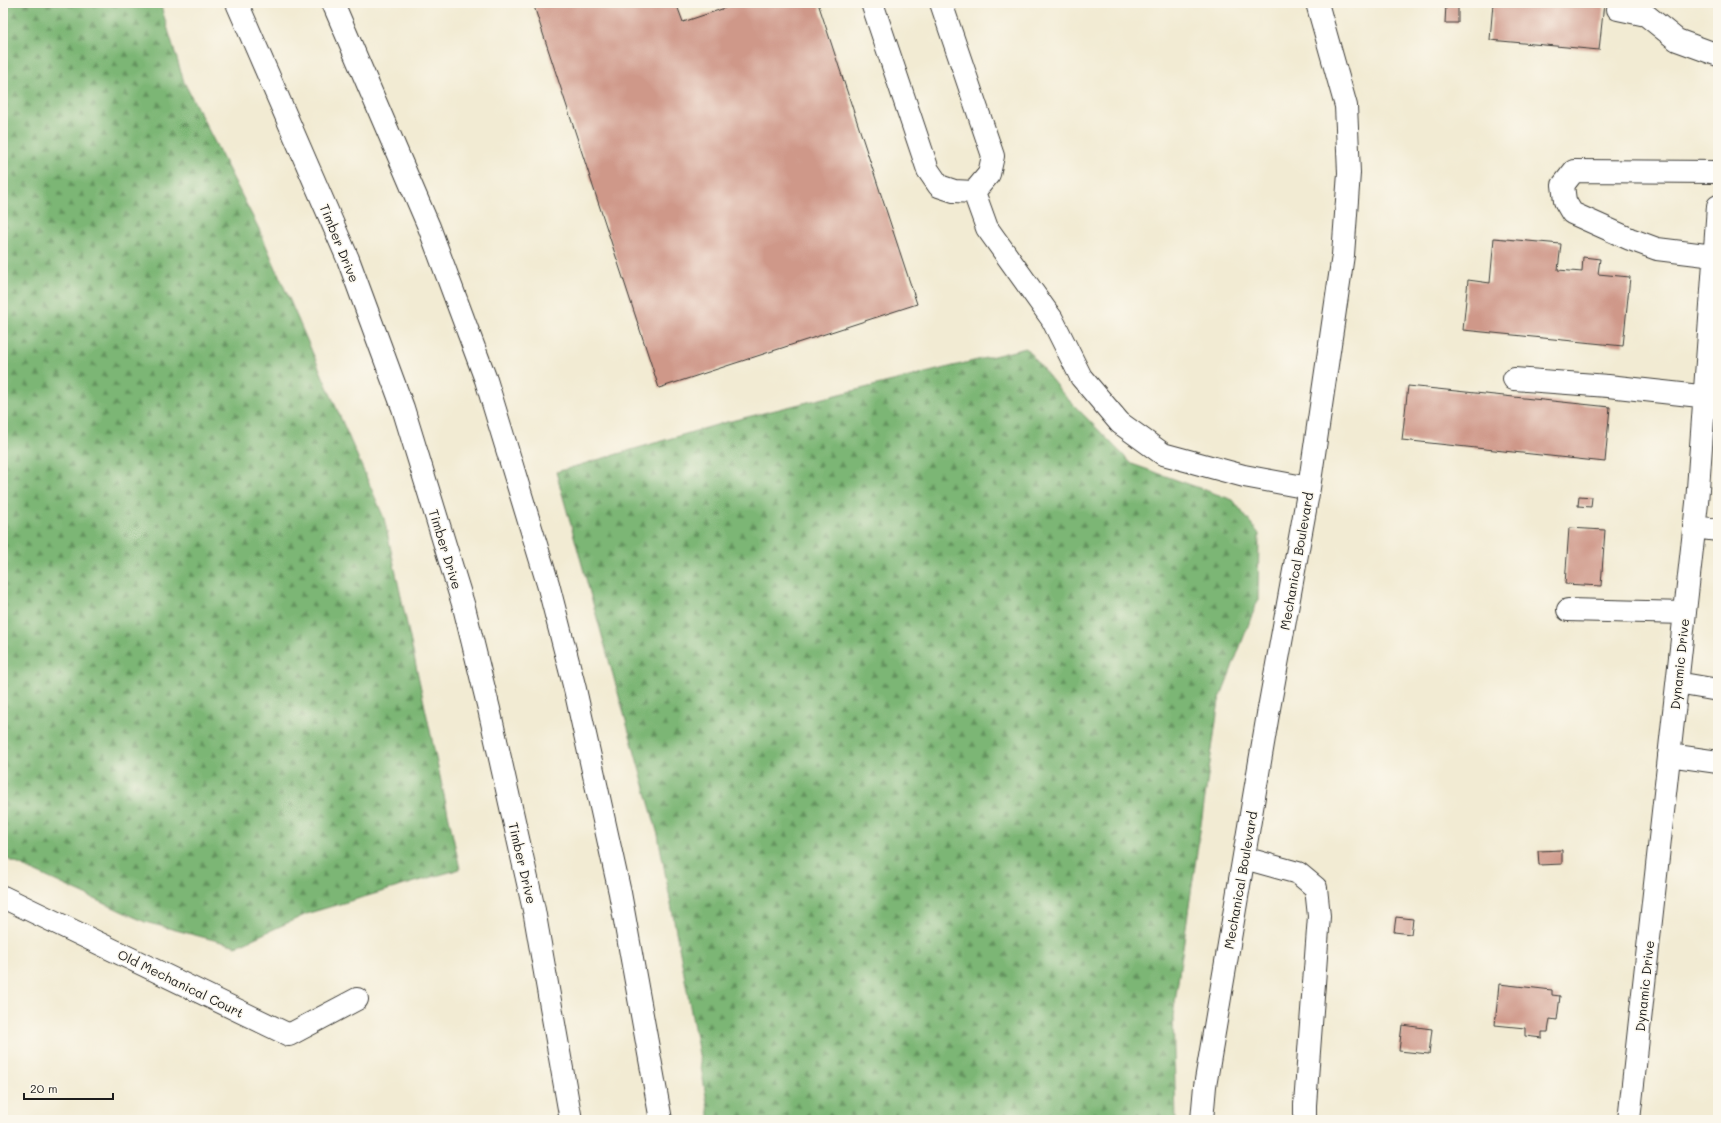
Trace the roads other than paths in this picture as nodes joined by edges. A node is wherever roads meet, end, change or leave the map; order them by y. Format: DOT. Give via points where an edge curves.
graph roads {
  1 [pos="237,3"];
  2 [pos="333,3"];
  3 [pos="872,3"];
  4 [pos="941,3"];
  5 [pos="1316,3"];
  6 [pos="1618,9"];
  7 [pos="1718,55"];
  8 [pos="1718,172"];
  9 [pos="974,192"];
  10 [pos="1718,206"];
  11 [pos="1715,268"];
  12 [pos="1514,379"];
  13 [pos="1711,397"];
  14 [pos="1309,488"];
  15 [pos="1694,527"];
  16 [pos="1718,530"];
  17 [pos="1568,610"];
  18 [pos="1685,613"];
  19 [pos="1677,683"];
  20 [pos="1718,690"];
  21 [pos="1669,755"];
  22 [pos="1718,762"];
  23 [pos="1244,858"];
  24 [pos="3,897"];
  25 [pos="357,999"];
  26 [pos="571,1120"];
  27 [pos="661,1120"];
  28 [pos="1202,1120"];
  29 [pos="1305,1120"];
  30 [pos="1629,1120"];
  1 -- 26 [label="street, Timber Drive" via="348,259 403,408 461,600 534,910"];
  2 -- 27 [label="street" via="430,227 486,380 548,584 620,893"];
  3 -- 9 [label="street" via="928,170 940,186 954,191"];
  4 -- 9 [label="street" via="992,156 988,174"];
  5 -- 14 [label="street, Mechanical Boulevard" via="1346,106 1349,173 1343,255"];
  6 -- 7 [label="street" via="1646,16 1677,40"];
  8 -- 11 [label="street" via="1574,171 1563,184 1565,201 1572,213 1630,239"];
  9 -- 14 [label="street" via="987,228 1052,319 1080,377 1120,423 1163,454 1244,476"];
  10 -- 11 [label="street, Dynamic Drive"];
  11 -- 13 [label="street, Dynamic Drive"];
  12 -- 13 [label="street"];
  13 -- 15 [label="street, Dynamic Drive"];
  14 -- 23 [label="street, Mechanical Boulevard"];
  15 -- 16 [label="street"];
  15 -- 18 [label="street, Dynamic Drive"];
  17 -- 18 [label="street"];
  18 -- 19 [label="street, Dynamic Drive"];
  19 -- 20 [label="street"];
  19 -- 21 [label="street, Dynamic Drive"];
  21 -- 22 [label="street"];
  21 -- 30 [label="street, Dynamic Drive"];
  23 -- 28 [label="street, Mechanical Boulevard" via="1205,1086"];
  23 -- 29 [label="street" via="1298,873 1316,888 1319,916"];
  24 -- 25 [label="street, Old Mechanical Court" via="289,1035"];
}
